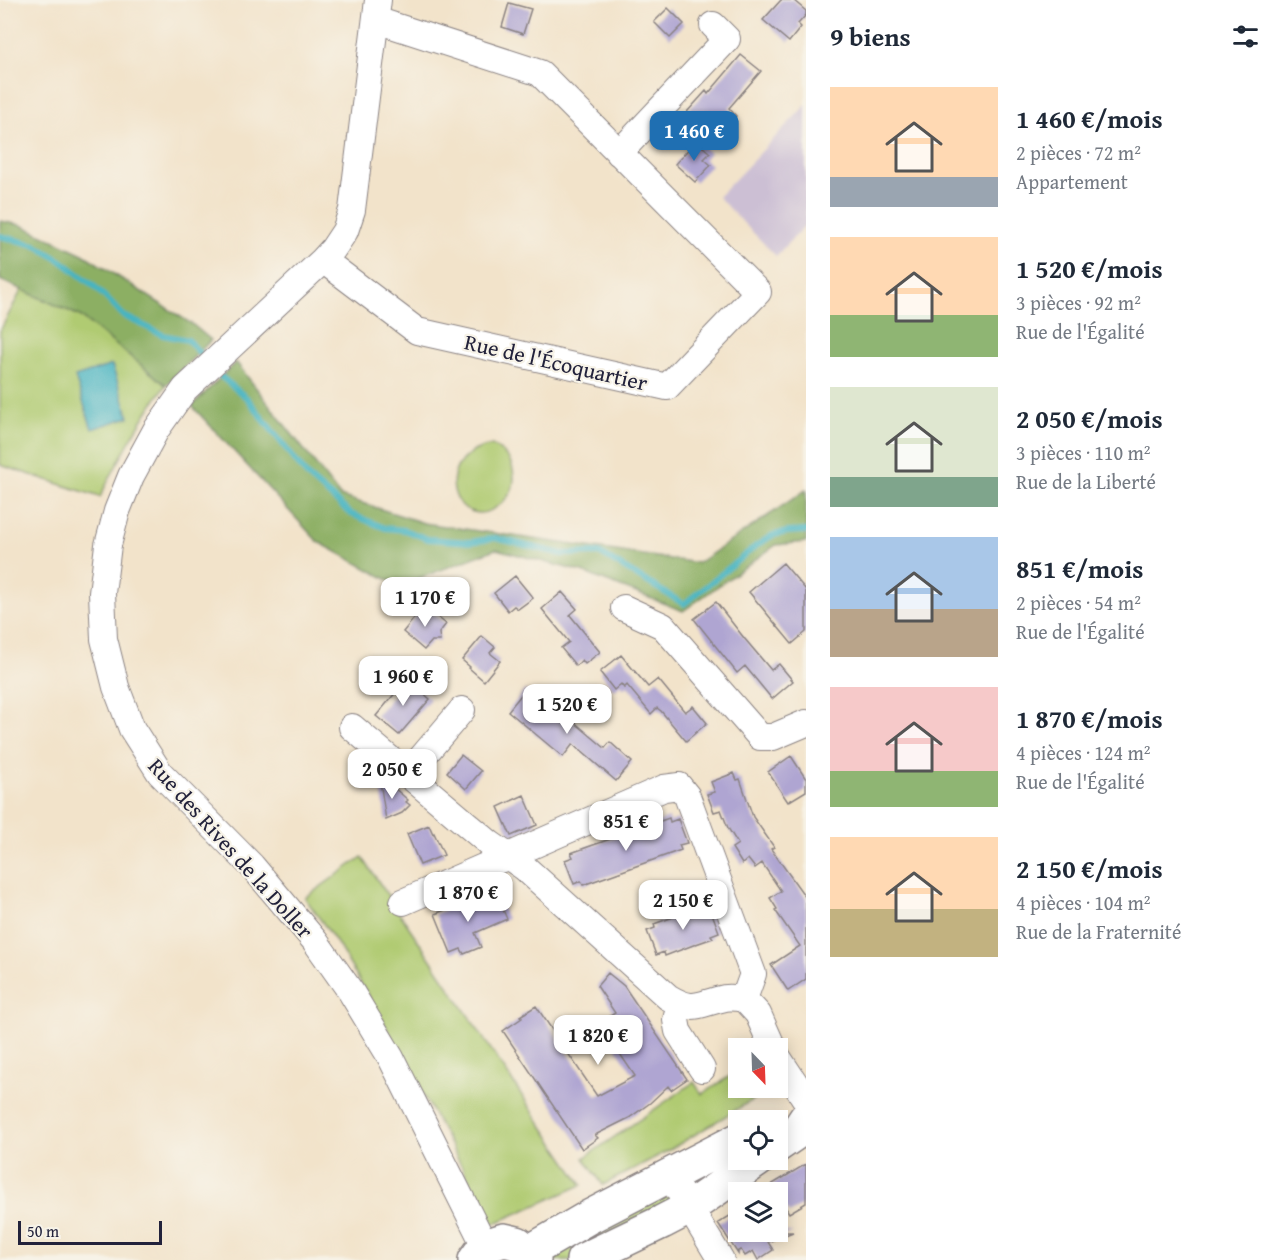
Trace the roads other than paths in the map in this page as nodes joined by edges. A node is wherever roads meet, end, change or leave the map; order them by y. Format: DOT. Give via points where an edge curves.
graph roads {
  1 [pos="377,10"];
  2 [pos="713,25"];
  3 [pos="619,153"];
  4 [pos="323,260"];
  5 [pos="624,608"];
  6 [pos="462,710"];
  7 [pos="806,723"];
  8 [pos="352,727"];
  9 [pos="407,775"];
  10 [pos="509,857"];
  11 [pos="403,902"];
  12 [pos="744,999"];
  13 [pos="680,1004"];
  14 [pos="769,1038"];
  15 [pos="702,1069"];
  16 [pos="788,1073"];
  17 [pos="806,1100"];
  18 [pos="806,1110"];
  19 [pos="788,1113"];
  20 [pos="806,1118"];
  21 [pos="788,1138"];
  22 [pos="728,1145"];
  23 [pos="744,1170"];
  24 [pos="670,1176"];
  25 [pos="689,1208"];
  26 [pos="480,1253"];
  27 [pos="531,1256"];
  28 [pos="583,1260"];
  29 [pos="721,1260"];
  1 -- 3 [label="street, Rue de l'Écoquartier" via="540,73"];
  1 -- 4 [label="street, Rue des Rives de la Doller" via="352,210 345,231"];
  2 -- 3 [label="street" via="727,39"];
  3 -- 4 [label="street, Rue de l'Écoquartier" via="758,292 667,387 417,331"];
  4 -- 26 [label="street, Rue des Rives de la Doller" via="185,389 156,430 131,476 108,545 102,593 104,639 132,729 160,773 252,866 351,992 391,1058"];
  5 -- 7 [label="street" via="663,626 760,737"];
  6 -- 9 [label="street"];
  8 -- 9 [label="street"];
  9 -- 10 [label="street"];
  10 -- 11 [label="street"];
  10 -- 12 [label="street" via="664,788 679,786 687,796 753,974"];
  10 -- 13 [label="street"];
  12 -- 13 [label="street" via="727,998 696,1007"];
  12 -- 14 [label="street" via="758,1014"];
  13 -- 15 [label="street" via="678,1031"];
  16 -- 17 [label="street"];
  18 -- 19 [label="main road"];
  20 -- 21 [label="main road"];
  22 -- 24 [label="main road"];
  23 -- 25 [label="main road"];
  24 -- 25 [label="street"];
  24 -- 27 [label="main road" via="589,1217"];
  25 -- 28 [label="main road"];
  25 -- 29 [label="street"];
  26 -- 27 [label="main road" via="504,1240 517,1243"];
}
